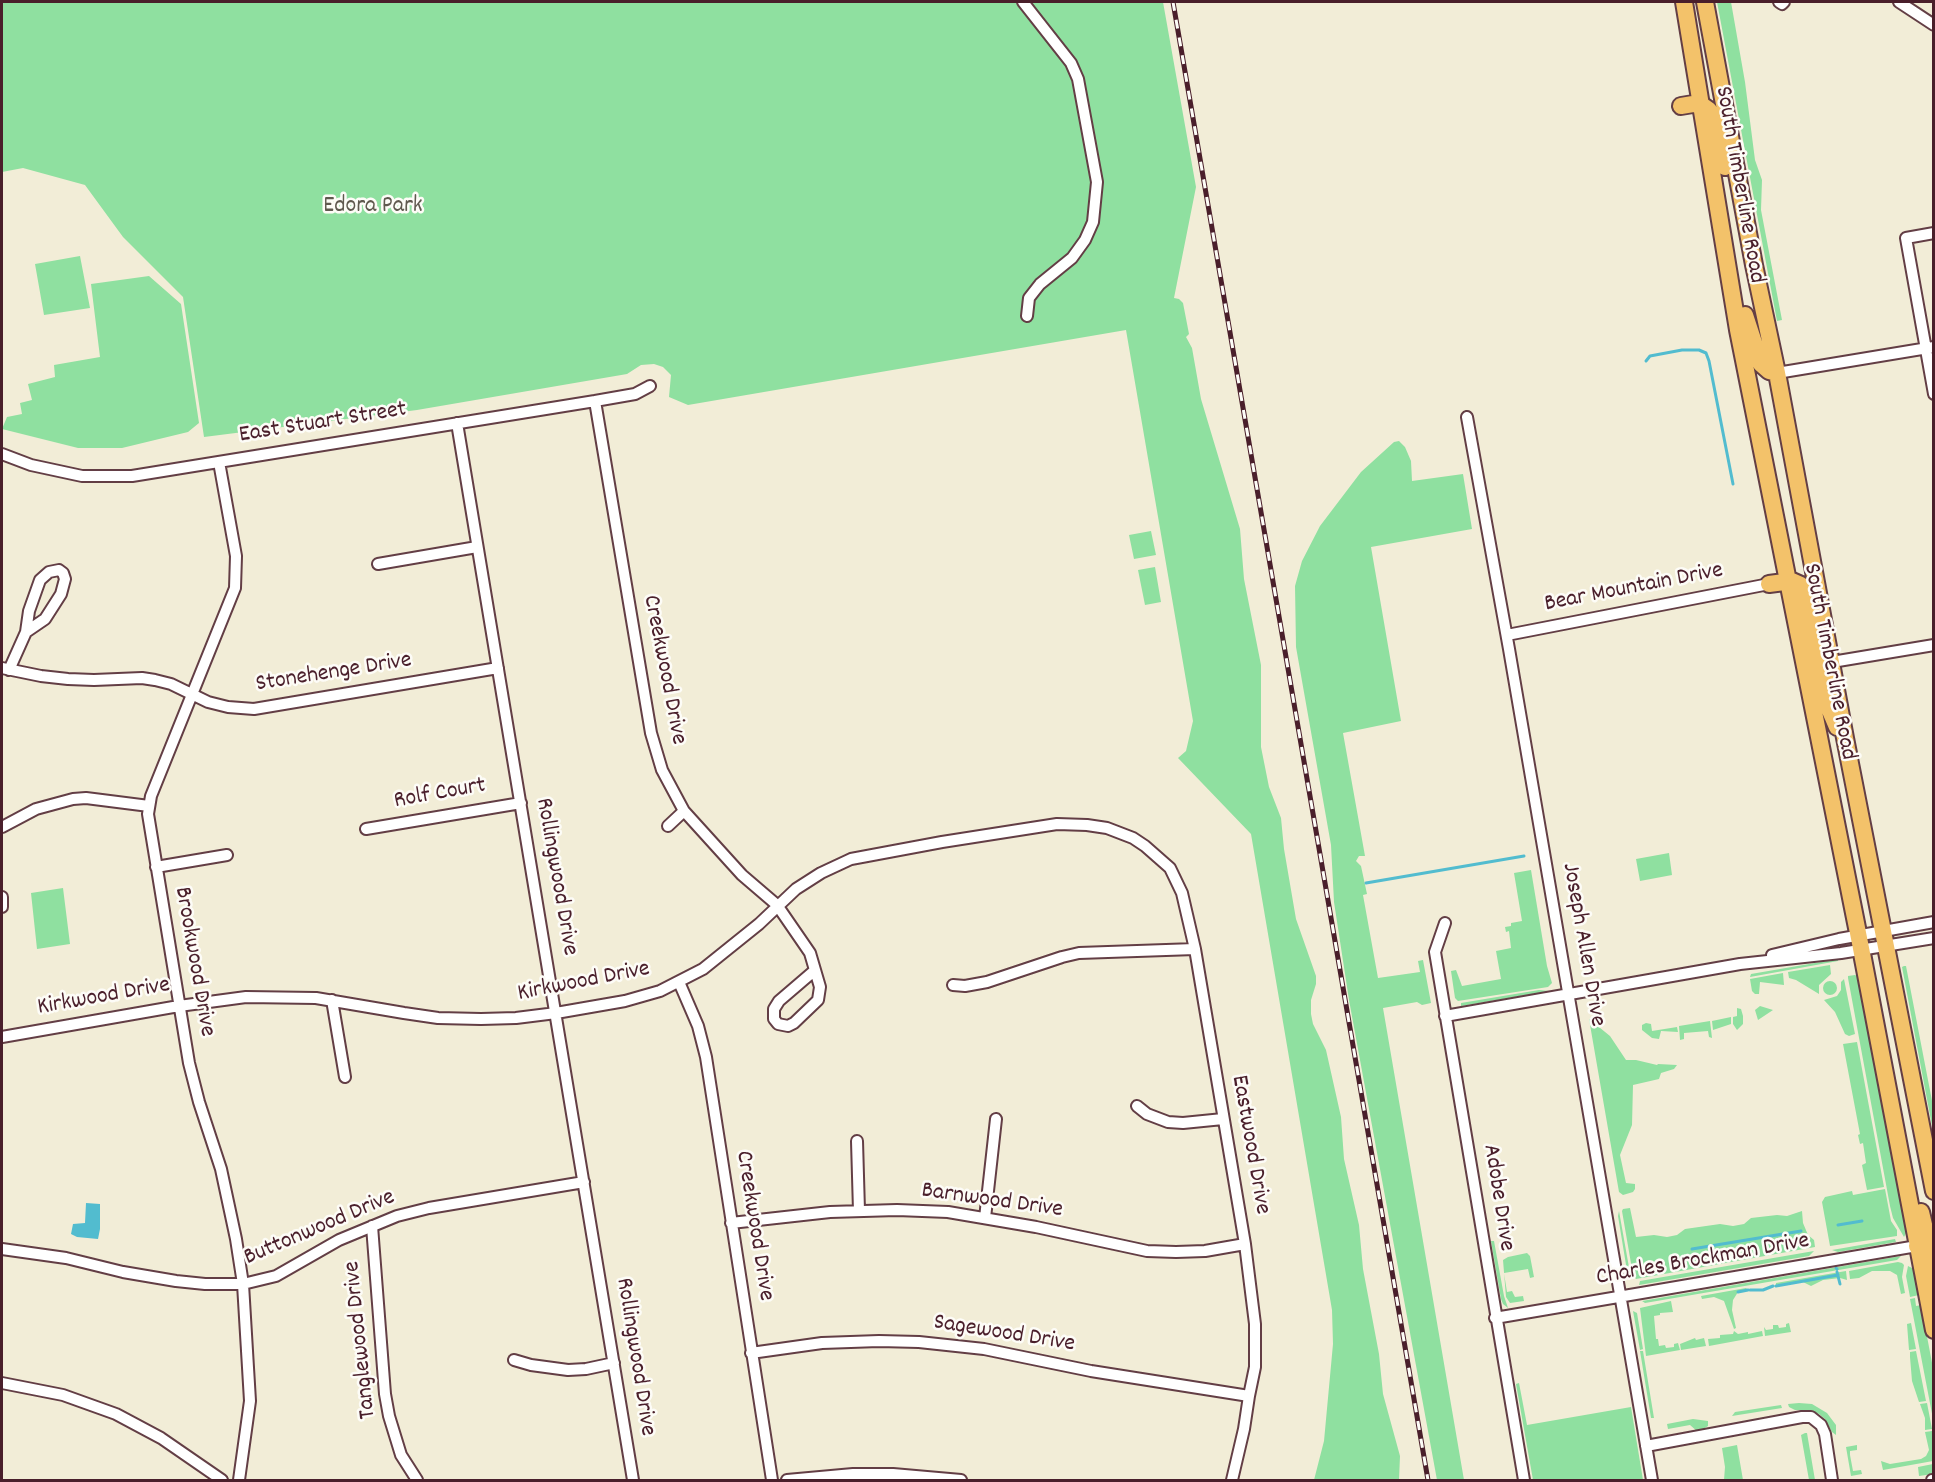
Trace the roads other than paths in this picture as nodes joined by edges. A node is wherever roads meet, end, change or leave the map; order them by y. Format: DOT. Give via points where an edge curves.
graph roads {
  1 [pos="1023,2"];
  2 [pos="1684,2"];
  3 [pos="1705,2"];
  4 [pos="1779,2"];
  5 [pos="1784,2"];
  6 [pos="1899,2"];
  7 [pos="1934,26"];
  8 [pos="1699,103"];
  9 [pos="1681,106"];
  10 [pos="1934,233"];
  11 [pos="1724,242"];
  12 [pos="1754,265"];
  13 [pos="1027,316"];
  14 [pos="1930,348"];
  15 [pos="1777,373"];
  16 [pos="650,386"];
  17 [pos="1934,394"];
  18 [pos="595,401"];
  19 [pos="1467,417"];
  20 [pos="457,423"];
  21 [pos="2,454"];
  22 [pos="219,462"];
  23 [pos="477,547"];
  24 [pos="378,564"];
  25 [pos="1787,581"];
  26 [pos="1768,584"];
  27 [pos="26,632"];
  28 [pos="1507,635"];
  29 [pos="1934,645"];
  30 [pos="1832,662"];
  31 [pos="498,668"];
  32 [pos="5,669"];
  33 [pos="192,695"];
  34 [pos="1845,738"];
  35 [pos="521,803"];
  36 [pos="149,806"];
  37 [pos="684,811"];
  38 [pos="668,826"];
  39 [pos="2,827"];
  40 [pos="366,830"];
  41 [pos="1133,838"];
  42 [pos="227,855"];
  43 [pos="156,867"];
  44 [pos="2,897"];
  45 [pos="777,905"];
  46 [pos="2,908"];
  47 [pos="1934,922"];
  48 [pos="1445,923"];
  49 [pos="1885,939"];
  50 [pos="1934,939"];
  51 [pos="1860,943"];
  52 [pos="1196,949"];
  53 [pos="814,971"];
  54 [pos="679,982"];
  55 [pos="953,985"];
  56 [pos="1569,994"];
  57 [pos="332,1000"];
  58 [pos="179,1006"];
  59 [pos="556,1014"];
  60 [pos="1445,1016"];
  61 [pos="2,1037"];
  62 [pos="345,1077"];
  63 [pos="1137,1106"];
  64 [pos="1893,1118"];
  65 [pos="996,1119"];
  66 [pos="1223,1119"];
  67 [pos="857,1141"];
  68 [pos="584,1182"];
  69 [pos="1934,1191"];
  70 [pos="860,1211"];
  71 [pos="985,1218"];
  72 [pos="731,1223"];
  73 [pos="372,1226"];
  74 [pos="1934,1240"];
  75 [pos="1245,1244"];
  76 [pos="1917,1246"];
  77 [pos="2,1249"];
  78 [pos="1934,1269"];
  79 [pos="243,1284"];
  80 [pos="1621,1296"];
  81 [pos="1495,1318"];
  82 [pos="1934,1330"];
  83 [pos="751,1353"];
  84 [pos="514,1360"];
  85 [pos="614,1363"];
  86 [pos="2,1383"];
  87 [pos="1249,1396"];
  88 [pos="1646,1446"];
  89 [pos="222,1480"];
  90 [pos="240,1480"];
  91 [pos="417,1480"];
  92 [pos="633,1480"];
  93 [pos="772,1480"];
  94 [pos="787,1480"];
  95 [pos="961,1480"];
  96 [pos="1232,1480"];
  97 [pos="1524,1480"];
  98 [pos="1652,1480"];
  99 [pos="1832,1480"];
  1 -- 13 [label="street" via="1071,63 1078,79 1097,182 1093,222 1085,240 1072,258 1029,298"];
  2 -- 8 [label="main road, South Timberline Road"];
  3 -- 12 [label="main road, South Timberline Road"];
  4 -- 5 [label="street"];
  6 -- 7 [label="street"];
  8 -- 9 [label="main road"];
  8 -- 11 [label="main road, South Timberline Road"];
  8 -- 12 [label="main road" via="1712,114 1737,225"];
  10 -- 14 [label="street" via="1906,238"];
  11 -- 15 [label="main road" via="1761,364"];
  11 -- 25 [label="main road, South Timberline Road"];
  12 -- 15 [label="main road, South Timberline Road"];
  14 -- 15 [label="street"];
  14 -- 17 [label="street"];
  15 -- 30 [label="main road, South Timberline Road"];
  16 -- 18 [label="street, East Stuart Street" via="635,394"];
  18 -- 20 [label="street, East Stuart Street"];
  18 -- 37 [label="street, Creekwood Drive" via="651,733 663,770"];
  19 -- 28 [label="street, Joseph Allen Drive"];
  20 -- 22 [label="street, East Stuart Street"];
  20 -- 23 [label="street, Rollingwood Drive"];
  21 -- 22 [label="street, East Stuart Street" via="57,472 94,477 132,476"];
  22 -- 33 [label="street, Brookwood Drive" via="237,572 230,603"];
  23 -- 24 [label="street"];
  23 -- 31 [label="street, Rollingwood Drive"];
  25 -- 26 [label="main road"];
  25 -- 34 [label="main road" via="1797,582 1805,594 1825,699"];
  25 -- 51 [label="main road, South Timberline Road"];
  26 -- 28 [label="street, Bear Mountain Drive"];
  27 -- 27 [label="street" via="45,619 61,594 64,579 59,570 40,580"];
  27 -- 32 [label="street"];
  28 -- 56 [label="street, Joseph Allen Drive"];
  29 -- 30 [label="street"];
  30 -- 34 [label="main road, South Timberline Road"];
  31 -- 33 [label="street, Stonehenge Drive" via="254,709 228,707"];
  31 -- 35 [label="street, Rollingwood Drive"];
  32 -- 33 [label="street, Stonehenge Drive" via="68,679 142,678 171,684"];
  33 -- 36 [label="street, Brookwood Drive"];
  34 -- 49 [label="main road, South Timberline Road"];
  35 -- 40 [label="street, Rolf Court"];
  35 -- 59 [label="street, Rollingwood Drive"];
  36 -- 39 [label="street" via="86,798 36,809"];
  36 -- 43 [label="street, Brookwood Drive"];
  37 -- 38 [label="street"];
  37 -- 45 [label="street, Creekwood Drive" via="742,875"];
  41 -- 45 [label="street, Kirkwood Drive" via="1107,828 1058,824 851,859 821,873"];
  41 -- 52 [label="street, Eastwood Drive" via="1170,868 1182,893"];
  42 -- 43 [label="street"];
  43 -- 58 [label="street, Brookwood Drive"];
  44 -- 46 [label="street"];
  45 -- 53 [label="street, Creekwood Drive" via="810,953"];
  45 -- 54 [label="street, Kirkwood Drive" via="727,951"];
  47 -- 49 [label="street"];
  48 -- 60 [label="street, Adobe Drive" via="1435,952"];
  49 -- 50 [label="street"];
  49 -- 51 [label="street"];
  49 -- 69 [label="main road, South Timberline Road"];
  51 -- 56 [label="street"];
  51 -- 64 [label="main road, South Timberline Road"];
  52 -- 55 [label="street" via="1079,953 987,982"];
  52 -- 66 [label="street, Eastwood Drive"];
  53 -- 53 [label="street, Creekwood Drive" via="820,987 818,1000 794,1023 778,1024 774,1009 779,1001"];
  54 -- 59 [label="street, Kirkwood Drive" via="625,1001"];
  54 -- 72 [label="street, Creekwood Drive" via="703,1041"];
  56 -- 60 [label="street"];
  56 -- 80 [label="street, Joseph Allen Drive"];
  57 -- 58 [label="street, Kirkwood Drive" via="246,997"];
  57 -- 59 [label="street, Kirkwood Drive" via="438,1017"];
  57 -- 62 [label="street"];
  58 -- 61 [label="street, Kirkwood Drive"];
  58 -- 79 [label="street, Brookwood Drive" via="199,1102 231,1211"];
  59 -- 68 [label="street, Rollingwood Drive"];
  60 -- 81 [label="street, Adobe Drive"];
  63 -- 66 [label="street" via="1168,1122"];
  64 -- 74 [label="main road" via="1912,1161 1923,1226"];
  64 -- 76 [label="main road, South Timberline Road"];
  65 -- 71 [label="street"];
  66 -- 75 [label="street, Eastwood Drive"];
  67 -- 70 [label="street"];
  68 -- 73 [label="street, Buttonwood Drive" via="429,1208"];
  68 -- 85 [label="street, Rollingwood Drive"];
  70 -- 71 [label="street, Barnwood Drive" via="948,1212"];
  70 -- 72 [label="street, Barnwood Drive"];
  71 -- 75 [label="street, Barnwood Drive" via="1147,1251 1205,1251"];
  72 -- 83 [label="street, Creekwood Drive"];
  73 -- 79 [label="street, Buttonwood Drive" via="276,1276"];
  73 -- 91 [label="street, Tanglewood Drive" via="385,1394 401,1455"];
  75 -- 87 [label="street, Eastwood Drive" via="1255,1324 1255,1367"];
  76 -- 78 [label="main road" via="1928,1249"];
  76 -- 80 [label="street, Charles Brockman Drive"];
  76 -- 82 [label="main road, South Timberline Road"];
  77 -- 79 [label="street, Buttonwood Drive" via="46,1254 176,1281"];
  79 -- 90 [label="street, Brookwood Drive" via="250,1401"];
  80 -- 81 [label="street, Charles Brockman Drive"];
  80 -- 88 [label="street, Joseph Allen Drive"];
  81 -- 97 [label="street, Adobe Drive"];
  83 -- 87 [label="street, Sagewood Drive" via="822,1343 919,1342 984,1349"];
  83 -- 93 [label="street, Creekwood Drive"];
  84 -- 85 [label="street" via="568,1370"];
  85 -- 92 [label="street, Rollingwood Drive"];
  86 -- 89 [label="street" via="63,1395 116,1414 161,1438"];
  87 -- 96 [label="street, Eastwood Drive"];
  88 -- 98 [label="street, Joseph Allen Drive"];
  88 -- 99 [label="street" via="1807,1417 1815,1419 1825,1434"];
  94 -- 95 [label="street" via="863,1474"];
}
